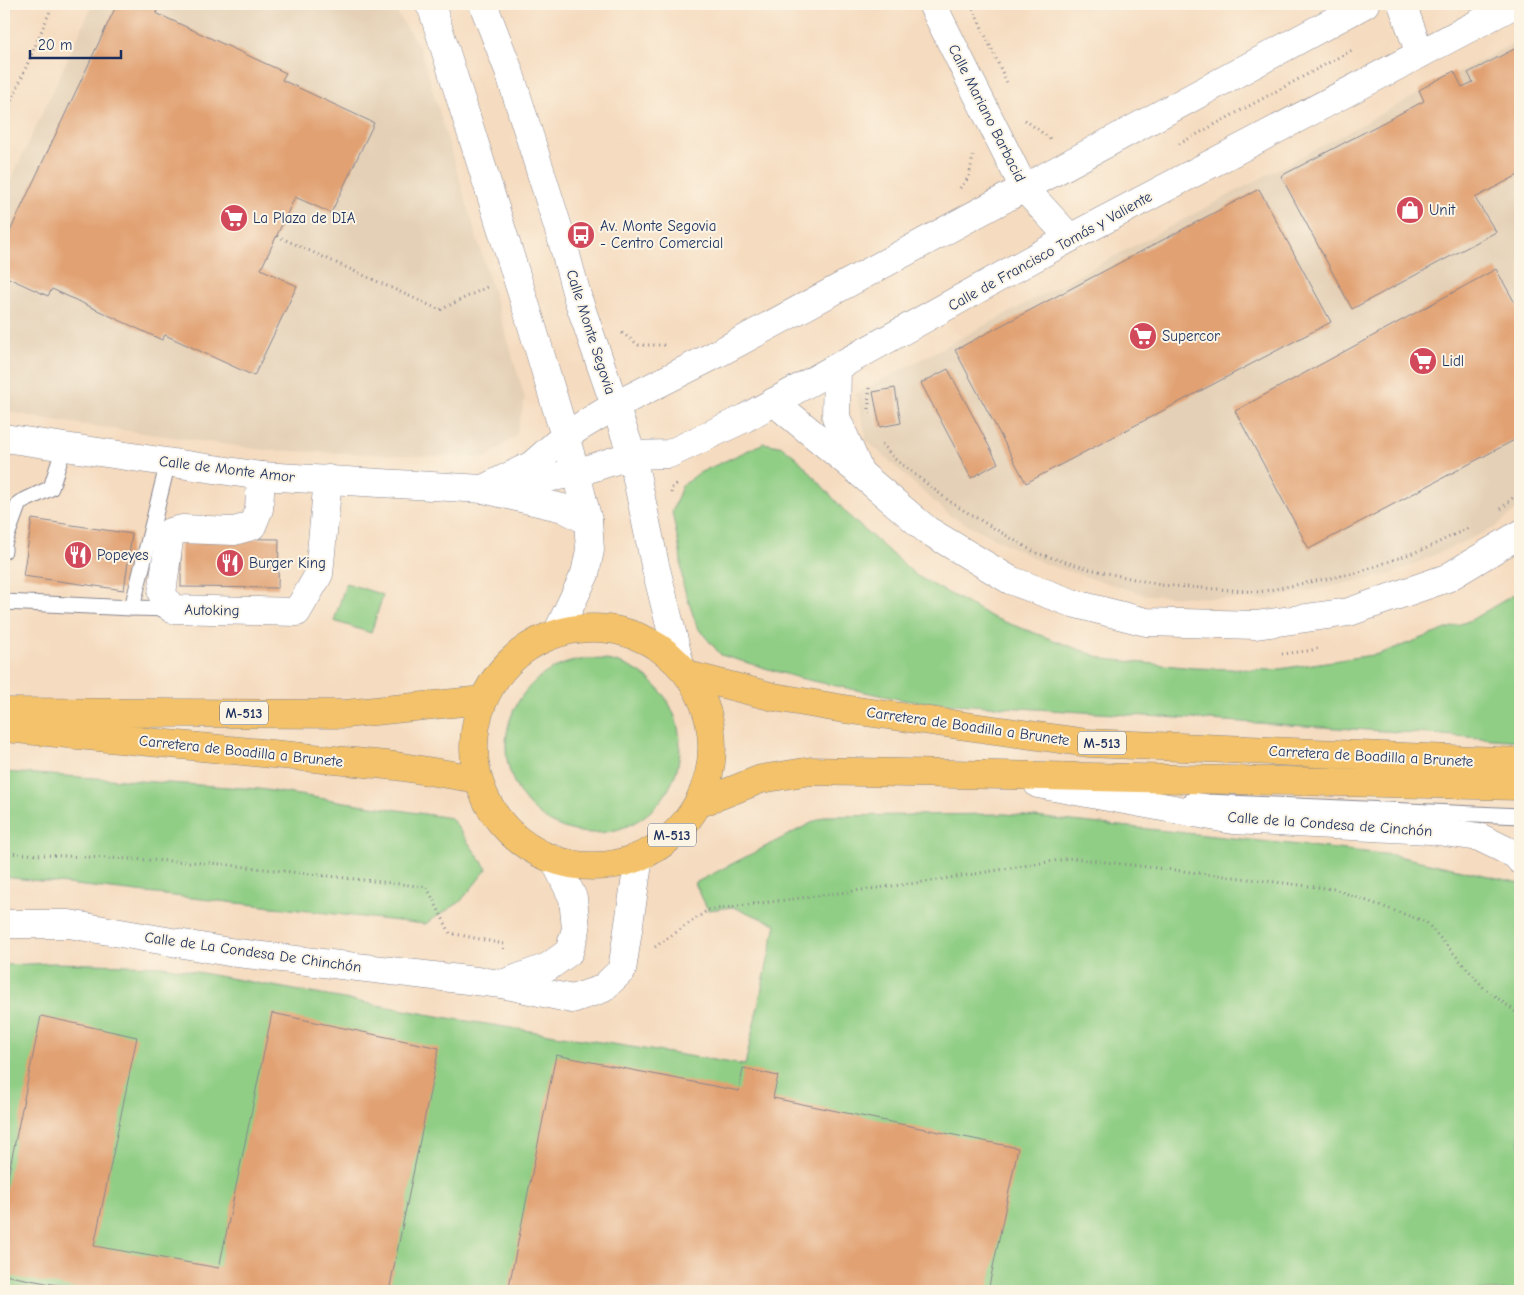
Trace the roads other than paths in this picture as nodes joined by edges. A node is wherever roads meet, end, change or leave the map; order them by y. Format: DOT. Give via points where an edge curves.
graph roads {
  1 [pos="483,4"];
  2 [pos="932,4"];
  3 [pos="1365,4"];
  4 [pos="1402,4"];
  5 [pos="1516,4"];
  6 [pos="430,5"];
  7 [pos="1420,54"];
  8 [pos="1024,188"];
  9 [pos="1070,238"];
  10 [pos="837,368"];
  11 [pos="774,402"];
  12 [pos="616,405"];
  13 [pos="565,436"];
  14 [pos="4,438"];
  15 [pos="64,447"];
  16 [pos="632,455"];
  17 [pos="168,462"];
  18 [pos="859,472"];
  19 [pos="576,473"];
  20 [pos="261,476"];
  21 [pos="328,479"];
  22 [pos="482,489"];
  23 [pos="588,520"];
  24 [pos="1520,534"];
  25 [pos="4,551"];
  26 [pos="4,602"];
  27 [pos="132,608"];
  28 [pos="172,609"];
  29 [pos="557,633"];
  30 [pos="684,670"];
  31 [pos="483,700"];
  32 [pos="4,712"];
  33 [pos="4,728"];
  34 [pos="1520,762"];
  35 [pos="987,774"];
  36 [pos="478,779"];
  37 [pos="1520,786"];
  38 [pos="698,804"];
  39 [pos="1520,816"];
  40 [pos="639,857"];
  41 [pos="554,859"];
  42 [pos="1520,860"];
  43 [pos="4,924"];
  44 [pos="502,984"];
  1 -- 12 [label="street, Calle Monte Segovia" via="509,71 578,298"];
  2 -- 8 [label="street, Calle Mariano Barbacid"];
  3 -- 8 [label="street"];
  4 -- 7 [label="street"];
  5 -- 7 [label="street, Calle de Francisco Tomás y Valiente"];
  6 -- 13 [label="street"];
  7 -- 9 [label="street, Calle de Francisco Tomás y Valiente"];
  8 -- 9 [label="street, Calle Mariano Barbacid"];
  8 -- 12 [label="street"];
  9 -- 10 [label="street, Calle de Francisco Tomás y Valiente"];
  10 -- 11 [label="street, Calle de Francisco Tomás y Valiente"];
  10 -- 18 [label="street" via="836,417"];
  11 -- 16 [label="street, Calle de Francisco Tomás y Valiente" via="668,454"];
  11 -- 18 [label="street"];
  12 -- 13 [label="street"];
  12 -- 16 [label="street, Calle Monte Segovia"];
  13 -- 19 [label="street"];
  13 -- 22 [label="street" via="532,464"];
  14 -- 15 [label="street, Calle de Monte Amor"];
  15 -- 17 [label="street, Calle de Monte Amor"];
  15 -- 25 [label="lane" via="51,488 19,503"];
  16 -- 19 [label="street, Calle de Francisco Tomás y Valiente"];
  16 -- 30 [label="street, Calle Monte Segovia" via="654,565"];
  17 -- 20 [label="street, Calle de Monte Amor"];
  17 -- 27 [label="lane"];
  18 -- 24 [label="street" via="927,530 1010,580 1072,603 1146,622 1256,625 1349,612 1447,578"];
  19 -- 22 [label="street, Calle de Monte Amor"];
  19 -- 23 [label="street"];
  20 -- 21 [label="street, Calle de Monte Amor"];
  20 -- 28 [label="street, Autoking" via="259,509 252,526 234,531 182,529 170,532 162,594"];
  21 -- 22 [label="street, Calle de Monte Amor"];
  21 -- 28 [label="street, Autoking" via="319,574 297,612"];
  22 -- 23 [label="street, Calle de Monte Amor" via="563,508"];
  23 -- 29 [label="street" via="590,550 585,574"];
  26 -- 27 [label="lane"];
  27 -- 28 [label="lane"];
  29 -- 30 [label="main road, M-513" via="592,628 636,636 660,648"];
  29 -- 31 [label="main road, M-513" via="526,648 501,671"];
  30 -- 34 [label="main road, Carretera de Boadilla a Brunete / M-513" via="774,697 1088,742"];
  30 -- 38 [label="main road, M-513" via="702,699 710,725 711,760"];
  31 -- 32 [label="main road, Carretera de Boadilla a Brunete / M-513" via="345,714"];
  31 -- 36 [label="main road, M-513" via="474,739"];
  33 -- 36 [label="main road, Carretera de Boadilla a Brunete" via="396,766"];
  35 -- 37 [label="main road, Carretera de Boadilla a Brunete / M-513"];
  35 -- 38 [label="main road, Carretera de Boadilla a Brunete / M-513" via="811,770 761,779"];
  35 -- 39 [label="lane" via="1208,802"];
  35 -- 42 [label="street, Calle de la Condesa de Cinchón" via="1233,820 1430,830 1478,837"];
  36 -- 41 [label="main road, M-513" via="489,805 506,828 528,846"];
  38 -- 40 [label="main road, M-513" via="668,839"];
  40 -- 41 [label="main road, M-513" via="603,865 578,865"];
  40 -- 44 [label="street, Calle de La Condesa De Chinchón" via="622,970 602,989 572,999"];
  41 -- 44 [label="street, Calle de La Condesa De Chinchón" via="573,898 576,929 568,952 548,967"];
  43 -- 44 [label="street, Calle de La Condesa De Chinchón" via="69,924 229,952"];
}
